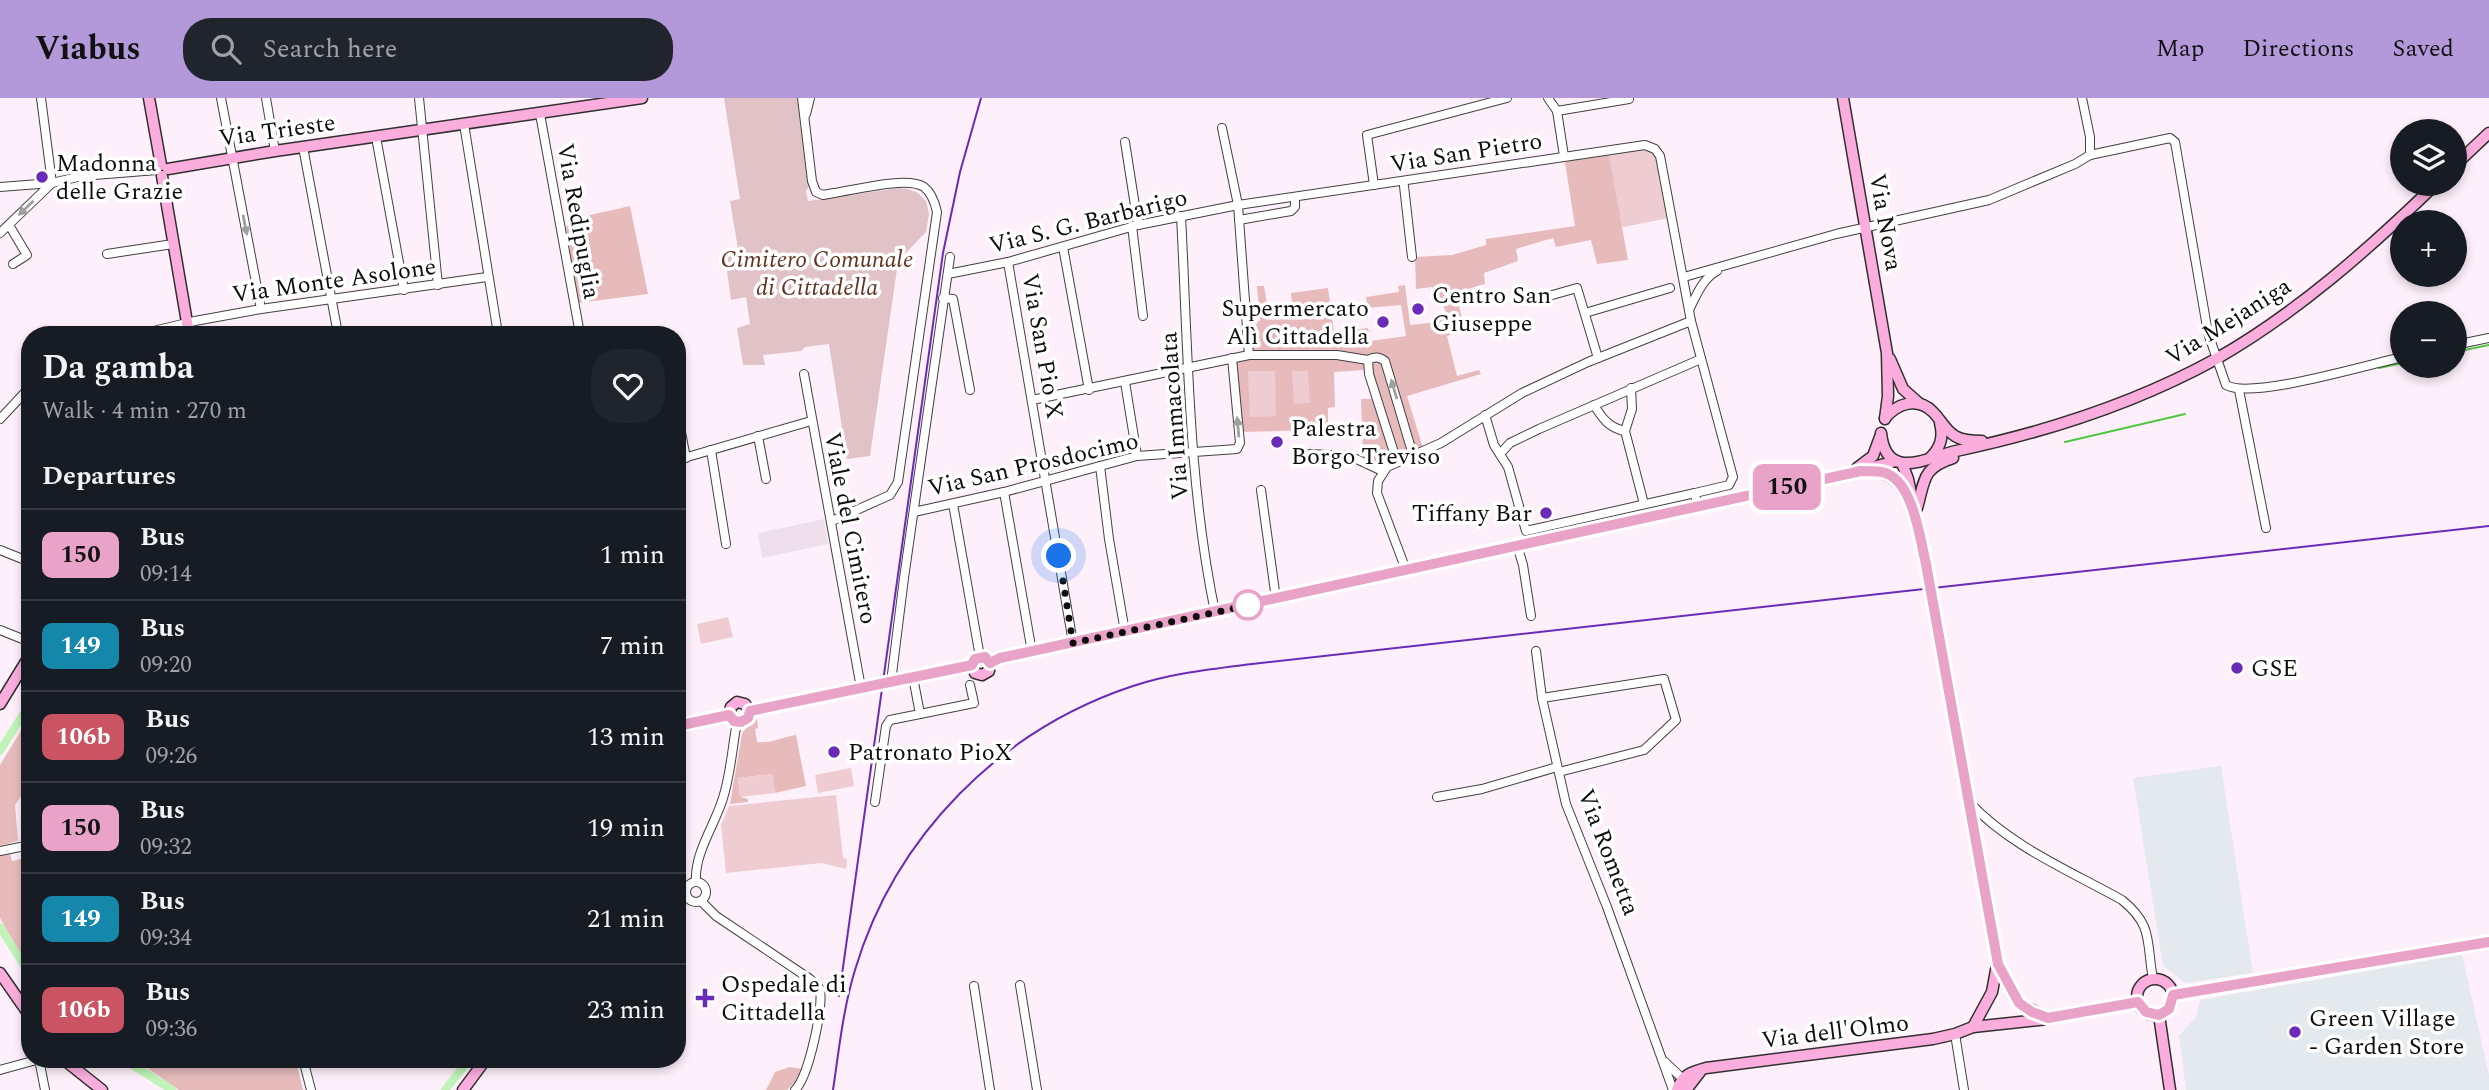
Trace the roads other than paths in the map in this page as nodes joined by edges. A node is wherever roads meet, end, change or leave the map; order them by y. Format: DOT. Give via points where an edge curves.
graph roads {
  1 [pos="41,98"];
  2 [pos="149,98"];
  3 [pos="221,98"];
  4 [pos="266,98"];
  5 [pos="419,98"];
  6 [pos="638,98"];
  7 [pos="801,98"];
  8 [pos="810,98"];
  9 [pos="1507,98"];
  10 [pos="1548,98"];
  11 [pos="1843,98"];
  12 [pos="2082,98"];
  13 [pos="1629,99"];
  14 [pos="1557,111"];
  15 [pos="540,114"];
  16 [pos="804,120"];
  17 [pos="464,124"];
  18 [pos="1222,128"];
  19 [pos="422,130"];
  20 [pos="2489,133"];
  21 [pos="376,137"];
  22 [pos="1125,142"];
  23 [pos="303,147"];
  24 [pos="275,151"];
  25 [pos="2467,154"];
  26 [pos="2090,155"];
  27 [pos="1564,156"];
  28 [pos="232,158"];
  29 [pos="162,170"];
  30 [pos="52,183"];
  31 [pos="1374,185"];
  32 [pos="1404,186"];
  33 [pos="0,187"];
  34 [pos="2423,196"];
  35 [pos="1295,197"];
  36 [pos="1238,205"];
  37 [pos="1181,216"];
  38 [pos="1239,220"];
  39 [pos="9,225"];
  40 [pos="1135,226"];
  41 [pos="1866,228"];
  42 [pos="0,233"];
  43 [pos="173,244"];
  44 [pos="1063,247"];
  45 [pos="107,254"];
  46 [pos="950,257"];
  47 [pos="1412,257"];
  48 [pos="1008,262"];
  49 [pos="13,264"];
  50 [pos="1730,264"];
  51 [pos="948,274"];
  52 [pos="487,277"];
  53 [pos="1684,277"];
  54 [pos="438,285"];
  55 [pos="1670,288"];
  56 [pos="404,290"];
  57 [pos="943,298"];
  58 [pos="331,299"];
  59 [pos="1531,301"];
  60 [pos="261,309"];
  61 [pos="1689,310"];
  62 [pos="1585,313"];
  63 [pos="1143,316"];
  64 [pos="1691,321"];
  65 [pos="187,326"];
  66 [pos="199,326"];
  67 [pos="336,326"];
  68 [pos="496,326"];
  69 [pos="579,326"];
  70 [pos="2489,338"];
  71 [pos="2467,343"];
  72 [pos="1887,353"];
  73 [pos="1249,355"];
  74 [pos="1598,358"];
  75 [pos="1232,359"];
  76 [pos="1701,359"];
  77 [pos="2216,359"];
  78 [pos="1368,360"];
  79 [pos="2390,360"];
  80 [pos="1189,369"];
  81 [pos="804,374"];
  82 [pos="1125,382"];
  83 [pos="1631,388"];
  84 [pos="970,390"];
  85 [pos="1089,390"];
  86 [pos="2239,390"];
  87 [pos="21,397"];
  88 [pos="1032,400"];
  89 [pos="1920,404"];
  90 [pos="1594,405"];
  91 [pos="1485,415"];
  92 [pos="0,419"];
  93 [pos="1885,419"];
  94 [pos="811,421"];
  95 [pos="1940,422"];
  96 [pos="1625,431"];
  97 [pos="1881,433"];
  98 [pos="758,436"];
  99 [pos="2010,439"];
  100 [pos="1992,444"];
  101 [pos="711,450"];
  102 [pos="1193,452"];
  103 [pos="1310,454"];
  104 [pos="1500,454"];
  105 [pos="1413,455"];
  106 [pos="1137,456"];
  107 [pos="686,458"];
  108 [pos="1926,460"];
  109 [pos="1397,462"];
  110 [pos="1899,462"];
  111 [pos="1100,466"];
  112 [pos="1382,471"];
  113 [pos="1861,471"];
  114 [pos="1839,476"];
  115 [pos="765,479"];
  116 [pos="1047,480"];
  117 [pos="1261,490"];
  118 [pos="1004,492"];
  119 [pos="1695,493"];
  120 [pos="954,504"];
  121 [pos="1644,504"];
  122 [pos="1698,505"];
  123 [pos="1915,508"];
  124 [pos="914,512"];
  125 [pos="832,521"];
  126 [pos="1554,524"];
  127 [pos="2266,528"];
  128 [pos="1556,536"];
  129 [pos="726,544"];
  130 [pos="1517,545"];
  131 [pos="0,550"];
  132 [pos="21,558"];
  133 [pos="1926,564"];
  134 [pos="1406,570"];
  135 [pos="1276,599"];
  136 [pos="1215,612"];
  137 [pos="1935,615"];
  138 [pos="1531,616"];
  139 [pos="0,630"];
  140 [pos="1125,632"];
  141 [pos="21,638"];
  142 [pos="1073,643"];
  143 [pos="1536,650"];
  144 [pos="1031,652"];
  145 [pos="981,662"];
  146 [pos="21,670"];
  147 [pos="913,677"];
  148 [pos="894,681"];
  149 [pos="970,685"];
  150 [pos="861,688"];
  151 [pos="1542,698"];
  152 [pos="0,704"];
  153 [pos="750,711"];
  154 [pos="920,715"];
  155 [pos="733,718"];
  156 [pos="686,725"];
  157 [pos="1558,769"];
  158 [pos="1437,797"];
  159 [pos="1967,799"];
  160 [pos="875,802"];
  161 [pos="21,847"];
  162 [pos="0,851"];
  163 [pos="696,882"];
  164 [pos="686,886"];
  165 [pos="686,894"];
  166 [pos="701,901"];
  167 [pos="2489,942"];
  168 [pos="1998,964"];
  169 [pos="0,973"];
  170 [pos="2153,979"];
  171 [pos="1020,985"];
  172 [pos="974,986"];
  173 [pos="1992,992"];
  174 [pos="2173,995"];
  175 [pos="2017,1000"];
  176 [pos="2138,1002"];
  177 [pos="21,1003"];
  178 [pos="1987,1004"];
  179 [pos="2159,1015"];
  180 [pos="2048,1018"];
  181 [pos="2016,1021"];
  182 [pos="2001,1023"];
  183 [pos="1973,1027"];
  184 [pos="1955,1034"];
  185 [pos="1665,1062"];
  186 [pos="21,1064"];
  187 [pos="41,1068"];
  188 [pos="74,1068"];
  189 [pos="305,1068"];
  190 [pos="479,1068"];
  191 [pos="0,1070"];
  192 [pos="1681,1087"];
  193 [pos="45,1090"];
  194 [pos="102,1090"];
  195 [pos="311,1090"];
  196 [pos="463,1090"];
  197 [pos="795,1090"];
  198 [pos="990,1090"];
  199 [pos="1037,1090"];
  200 [pos="1964,1090"];
  201 [pos="2170,1090"];
  1 -- 30 [label="street"];
  2 -- 29 [label="main road"];
  3 -- 28 [label="street"];
  4 -- 24 [label="street"];
  5 -- 19 [label="street"];
  6 -- 15 [label="main road, Via Trieste"];
  7 -- 16 [label="street"];
  8 -- 16 [label="street"];
  9 -- 31 [label="street, Via San Pietro" via="1367,135"];
  10 -- 14 [label="street, Via San Pietro"];
  11 -- 41 [label="main road, Via Nova"];
  12 -- 26 [label="street"];
  13 -- 14 [label="street, Via San Pietro"];
  14 -- 27 [label="street, Via San Pietro"];
  15 -- 17 [label="main road, Via Trieste"];
  15 -- 69 [label="street, Via Redipuglia"];
  16 -- 125 [label="street" via="816,192 823,195 906,182 924,187 937,212 898,482 890,495"];
  17 -- 19 [label="main road, Via Trieste"];
  17 -- 52 [label="street"];
  18 -- 36 [label="street"];
  19 -- 21 [label="main road, Via Trieste"];
  19 -- 54 [label="street"];
  20 -- 25 [label="main road"];
  21 -- 23 [label="main road, Via Trieste"];
  21 -- 56 [label="street"];
  22 -- 40 [label="street"];
  23 -- 24 [label="main road, Via Trieste"];
  23 -- 58 [label="street"];
  24 -- 28 [label="main road, Via Trieste"];
  26 -- 41 [label="street" via="1989,200"];
  26 -- 77 [label="street" via="2154,140 2170,138 2175,142"];
  27 -- 31 [label="street, Via San Pietro"];
  27 -- 53 [label="street, Via San Pietro" via="1645,145 1655,149"];
  28 -- 29 [label="main road, Via Trieste"];
  28 -- 60 [label="street, one-way"];
  29 -- 30 [label="street"];
  29 -- 43 [label="main road"];
  30 -- 33 [label="street"];
  30 -- 39 [label="street, one-way"];
  31 -- 35 [label="street, Via San Pietro"];
  32 -- 47 [label="street, Via San Pietro"];
  34 -- 77 [label="main road, Via Mejaniga" via="2329,280"];
  35 -- 36 [label="street, Via San Pietro"];
  35 -- 38 [label="street, Via San Pietro" via="1291,211"];
  36 -- 37 [label="street, Via S. G. Barbarigo"];
  36 -- 38 [label="street"];
  37 -- 40 [label="street, Via S. G. Barbarigo"];
  37 -- 80 [label="street, Via Immacolata"];
  38 -- 73 [label="street"];
  39 -- 42 [label="street"];
  39 -- 49 [label="street" via="27,255"];
  40 -- 44 [label="street, Via S. G. Barbarigo"];
  40 -- 63 [label="street"];
  41 -- 50 [label="street"];
  41 -- 72 [label="main road, Via Nova"];
  43 -- 45 [label="street"];
  43 -- 65 [label="main road"];
  44 -- 48 [label="street, Via S. G. Barbarigo"];
  44 -- 85 [label="street"];
  46 -- 51 [label="street"];
  48 -- 51 [label="street, Via S. G. Barbarigo"];
  48 -- 88 [label="street, Via San Pio X"];
  50 -- 53 [label="street"];
  50 -- 61 [label="street" via="1712,274"];
  51 -- 57 [label="street"];
  52 -- 54 [label="street, Via Monte Asolone"];
  52 -- 68 [label="street"];
  53 -- 61 [label="street"];
  54 -- 56 [label="street, Via Monte Asolone"];
  55 -- 62 [label="street"];
  56 -- 58 [label="street, Via Monte Asolone"];
  57 -- 84 [label="street" via="953,299"];
  57 -- 124 [label="street"];
  58 -- 60 [label="street, Via Monte Asolone"];
  58 -- 67 [label="street"];
  59 -- 62 [label="street" via="1577,288"];
  60 -- 66 [label="street, Via Monte Asolone"];
  61 -- 64 [label="street"];
  62 -- 74 [label="street"];
  64 -- 74 [label="street"];
  64 -- 76 [label="street"];
  70 -- 71 [label="street"];
  72 -- 89 [label="main road, Via Nova" via="1903,389"];
  72 -- 93 [label="main road, Via Nova"];
  73 -- 75 [label="street"];
  73 -- 78 [label="street" via="1337,355"];
  74 -- 91 [label="street"];
  75 -- 80 [label="street"];
  102 -- 75 [label="street, Via San Prosdocimo, one-way" via="1237,449 1240,443"];
  76 -- 83 [label="street"];
  76 -- 119 [label="street" via="1733,477 1732,483"];
  77 -- 86 [label="street" via="2226,385"];
  77 -- 99 [label="main road, Via Mejaniga" via="2118,404"];
  105 -- 78 [label="street, one-way" via="1385,361 1378,357"];
  78 -- 109 [label="street"];
  79 -- 86 [label="street" via="2283,385"];
  80 -- 82 [label="street"];
  80 -- 102 [label="street, Via Immacolata"];
  81 -- 94 [label="street, Viale del Cimitero"];
  82 -- 85 [label="street"];
  82 -- 106 [label="street"];
  83 -- 90 [label="street"];
  83 -- 96 [label="street" via="1632,409"];
  85 -- 88 [label="street"];
  86 -- 127 [label="street"];
  87 -- 92 [label="street"];
  88 -- 116 [label="street, Via San Pio X"];
  89 -- 93 [label="main road" via="1900,405"];
  89 -- 95 [label="main road, Via Mejaniga"];
  90 -- 96 [label="street" via="1603,420"];
  90 -- 104 [label="street" via="1510,443"];
  91 -- 104 [label="street"];
  91 -- 105 [label="street"];
  93 -- 97 [label="main road, Via Mejaniga"];
  94 -- 98 [label="street"];
  94 -- 125 [label="street, Viale del Cimitero"];
  95 -- 99 [label="main road, Via Mejaniga" via="1964,440"];
  95 -- 108 [label="main road" via="1940,446"];
  96 -- 121 [label="street"];
  97 -- 110 [label="main road" via="1885,449"];
  97 -- 114 [label="main road, Via Mejaniga" via="1873,456"];
  98 -- 101 [label="street"];
  98 -- 115 [label="street"];
  99 -- 100 [label="main road, Via Mejaniga"];
  100 -- 108 [label="main road, Via Mejaniga"];
  100 -- 123 [label="main road, Via Mejaniga" via="1931,468"];
  101 -- 107 [label="street"];
  101 -- 129 [label="street"];
  102 -- 106 [label="street, Via San Prosdocimo"];
  102 -- 136 [label="street, Via Immacolata"];
  103 -- 112 [label="street" via="1350,456"];
  104 -- 126 [label="street" via="1526,531"];
  105 -- 109 [label="street"];
  106 -- 111 [label="street, Via San Prosdocimo"];
  108 -- 110 [label="main road, Via Mejaniga"];
  108 -- 123 [label="main road" via="1917,483"];
  109 -- 112 [label="street"];
  110 -- 113 [label="main road, Via Mejaniga"];
  110 -- 123 [label="main road"];
  111 -- 116 [label="street, Via San Prosdocimo"];
  111 -- 140 [label="street"];
  112 -- 134 [label="street" via="1377,493"];
  113 -- 114 [label="main road, Via Mejaniga"];
  113 -- 123 [label="main road, Via Mejaniga" via="1892,476"];
  114 -- 122 [label="main road, Via Mejaniga"];
  116 -- 118 [label="street, Via San Prosdocimo"];
  116 -- 142 [label="street, Via San Pio X"];
  117 -- 135 [label="street"];
  118 -- 120 [label="street, Via San Prosdocimo"];
  118 -- 144 [label="street"];
  119 -- 121 [label="street"];
  119 -- 122 [label="street"];
  120 -- 124 [label="street, Via San Prosdocimo"];
  120 -- 145 [label="street"];
  121 -- 126 [label="street"];
  122 -- 128 [label="main road, Via Mejaniga"];
  123 -- 133 [label="main road"];
  124 -- 148 [label="street"];
  125 -- 150 [label="street, Viale del Cimitero"];
  126 -- 128 [label="street"];
  128 -- 130 [label="main road, Via Mejaniga"];
  130 -- 134 [label="main road, Via Mejaniga"];
  130 -- 138 [label="street"];
  131 -- 132 [label="street"];
  134 -- 135 [label="main road, Via Mejaniga"];
  135 -- 136 [label="main road, Via Mejaniga"];
  136 -- 140 [label="main road, Via Mejaniga"];
  137 -- 159 [label="main road"];
  139 -- 141 [label="street"];
  140 -- 142 [label="main road, Via Mejaniga"];
  142 -- 144 [label="main road, Via Mejaniga"];
  143 -- 151 [label="street, Via Rometta"];
  144 -- 145 [label="main road, Via Mejaniga"];
  145 -- 147 [label="main road, Via Mejaniga"];
  146 -- 152 [label="main road"];
  147 -- 148 [label="main road, Via Mejaniga"];
  147 -- 154 [label="street"];
  148 -- 150 [label="main road, Via Mejaniga"];
  149 -- 154 [label="street" via="974,703"];
  150 -- 153 [label="main road, Via Mejaniga"];
  151 -- 157 [label="street, Via Rometta"];
  151 -- 157 [label="street" via="1664,678 1676,720 1644,750"];
  153 -- 155 [label="main road" via="748,718"];
  153 -- 155 [label="main road" via="737,702 731,707"];
  154 -- 160 [label="street" via="890,720 886,726"];
  155 -- 156 [label="main road"];
  155 -- 163 [label="street" via="733,755 723,800 697,863"];
  157 -- 158 [label="street"];
  157 -- 185 [label="street, Via Rometta" via="1573,824"];
  159 -- 168 [label="main road"];
  159 -- 170 [label="street" via="2004,835 2139,914 2147,932"];
  161 -- 162 [label="street"];
  163 -- 164 [label="street"];
  163 -- 166 [label="street" via="706,891"];
  165 -- 166 [label="street" via="690,900"];
  166 -- 197 [label="street" via="820,989 807,1072"];
  167 -- 174 [label="main road"];
  168 -- 173 [label="main road"];
  168 -- 175 [label="main road"];
  169 -- 177 [label="main road"];
  170 -- 174 [label="main road" via="2167,983"];
  170 -- 176 [label="main road" via="2140,987"];
  171 -- 199 [label="street"];
  172 -- 198 [label="street"];
  173 -- 175 [label="main road" via="2007,992"];
  173 -- 178 [label="main road"];
  174 -- 179 [label="main road" via="2169,1009"];
  175 -- 180 [label="main road"];
  175 -- 181 [label="main road"];
  176 -- 179 [label="main road" via="2146,1012"];
  176 -- 180 [label="main road, Via dell'Olmo"];
  178 -- 182 [label="main road"];
  178 -- 183 [label="main road"];
  179 -- 201 [label="main road"];
  180 -- 181 [label="main road, Via dell'Olmo"];
  181 -- 182 [label="main road, Via dell'Olmo"];
  182 -- 183 [label="main road, Via dell'Olmo"];
  183 -- 184 [label="main road, Via dell'Olmo"];
  184 -- 192 [label="main road, Via dell'Olmo" via="1702,1070"];
  184 -- 200 [label="street"];
  185 -- 192 [label="street"];
  185 -- 192 [label="street, Via Rometta"];
  186 -- 191 [label="street"];
  187 -- 193 [label="street"];
  188 -- 194 [label="main road"];
  189 -- 195 [label="street"];
  190 -- 196 [label="main road"];
}
